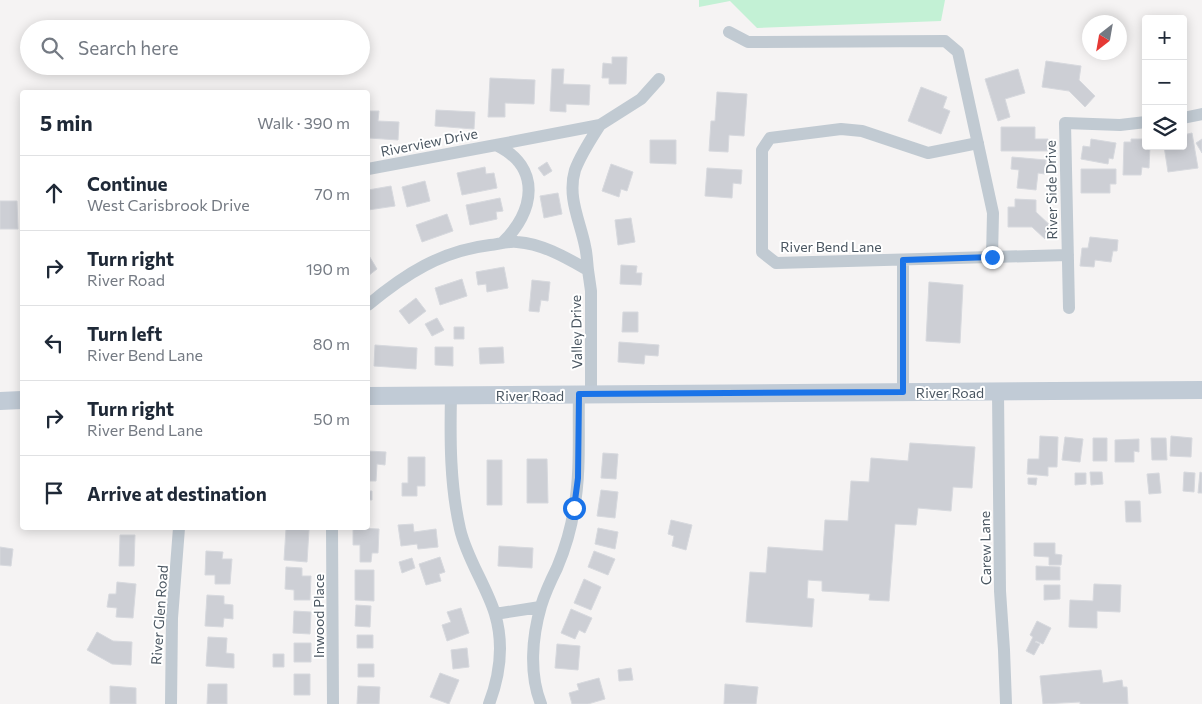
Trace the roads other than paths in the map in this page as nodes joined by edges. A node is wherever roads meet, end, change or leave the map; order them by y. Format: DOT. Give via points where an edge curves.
graph roads {
  1 [pos="728,32"];
  2 [pos="660,80"];
  3 [pos="1202,114"];
  4 [pos="1187,117"];
  5 [pos="1142,122"];
  6 [pos="600,125"];
  7 [pos="978,143"];
  8 [pos="496,145"];
  9 [pos="370,169"];
  10 [pos="502,243"];
  11 [pos="1068,255"];
  12 [pos="992,257"];
  13 [pos="903,260"];
  14 [pos="588,270"];
  15 [pos="370,303"];
  16 [pos="1069,308"];
  17 [pos="1202,390"];
  18 [pos="903,392"];
  19 [pos="998,392"];
  20 [pos="585,395"];
  21 [pos="370,396"];
  22 [pos="451,396"];
  23 [pos="20,400"];
  24 [pos="0,401"];
  25 [pos="179,530"];
  26 [pos="332,530"];
  27 [pos="540,608"];
  28 [pos="495,614"];
  29 [pos="171,704"];
  30 [pos="333,704"];
  31 [pos="489,704"];
  32 [pos="541,704"];
  33 [pos="1006,704"];
  1 -- 7 [label="street" via="748,42 945,42 958,52"];
  2 -- 6 [label="street, Riverview Drive" via="641,99"];
  3 -- 4 [label="street"];
  5 -- 11 [label="street, River Side Drive" via="1120,125 1065,122"];
  6 -- 8 [label="street, Riverview Drive"];
  6 -- 14 [label="street, Valley Drive" via="573,182 575,210"];
  7 -- 12 [label="street" via="993,213"];
  7 -- 13 [label="street, River Bend Lane" via="928,153 862,131 841,129 770,138 762,150 762,252 766,256 776,263"];
  8 -- 9 [label="street, Riverview Drive"];
  8 -- 10 [label="street, Riverview Drive" via="513,155 521,165 528,188 525,211"];
  10 -- 14 [label="street" via="515,242 550,250"];
  10 -- 15 [label="street" via="477,246 426,264 394,283"];
  11 -- 12 [label="street, River Bend Lane"];
  11 -- 16 [label="street, River Side Drive"];
  12 -- 13 [label="street, River Bend Lane"];
  13 -- 18 [label="street"];
  14 -- 20 [label="street, Valley Drive" via="591,291"];
  17 -- 19 [label="street, River Road"];
  18 -- 19 [label="street, River Road"];
  18 -- 20 [label="street, River Road"];
  19 -- 33 [label="street, Carew Lane" via="1000,591"];
  20 -- 22 [label="street, River Road"];
  20 -- 27 [label="street, Valley Drive" via="574,508 568,536"];
  21 -- 22 [label="street, River Road"];
  22 -- 28 [label="street" via="450,442 455,507 474,568"];
  23 -- 24 [label="street"];
  25 -- 29 [label="street, River Glen Road" via="172,618"];
  26 -- 30 [label="street, Inwood Place"];
  27 -- 28 [label="street"];
  27 -- 32 [label="street, Valley Drive" via="533,661"];
  28 -- 31 [label="street" via="500,655 496,686"];
}
